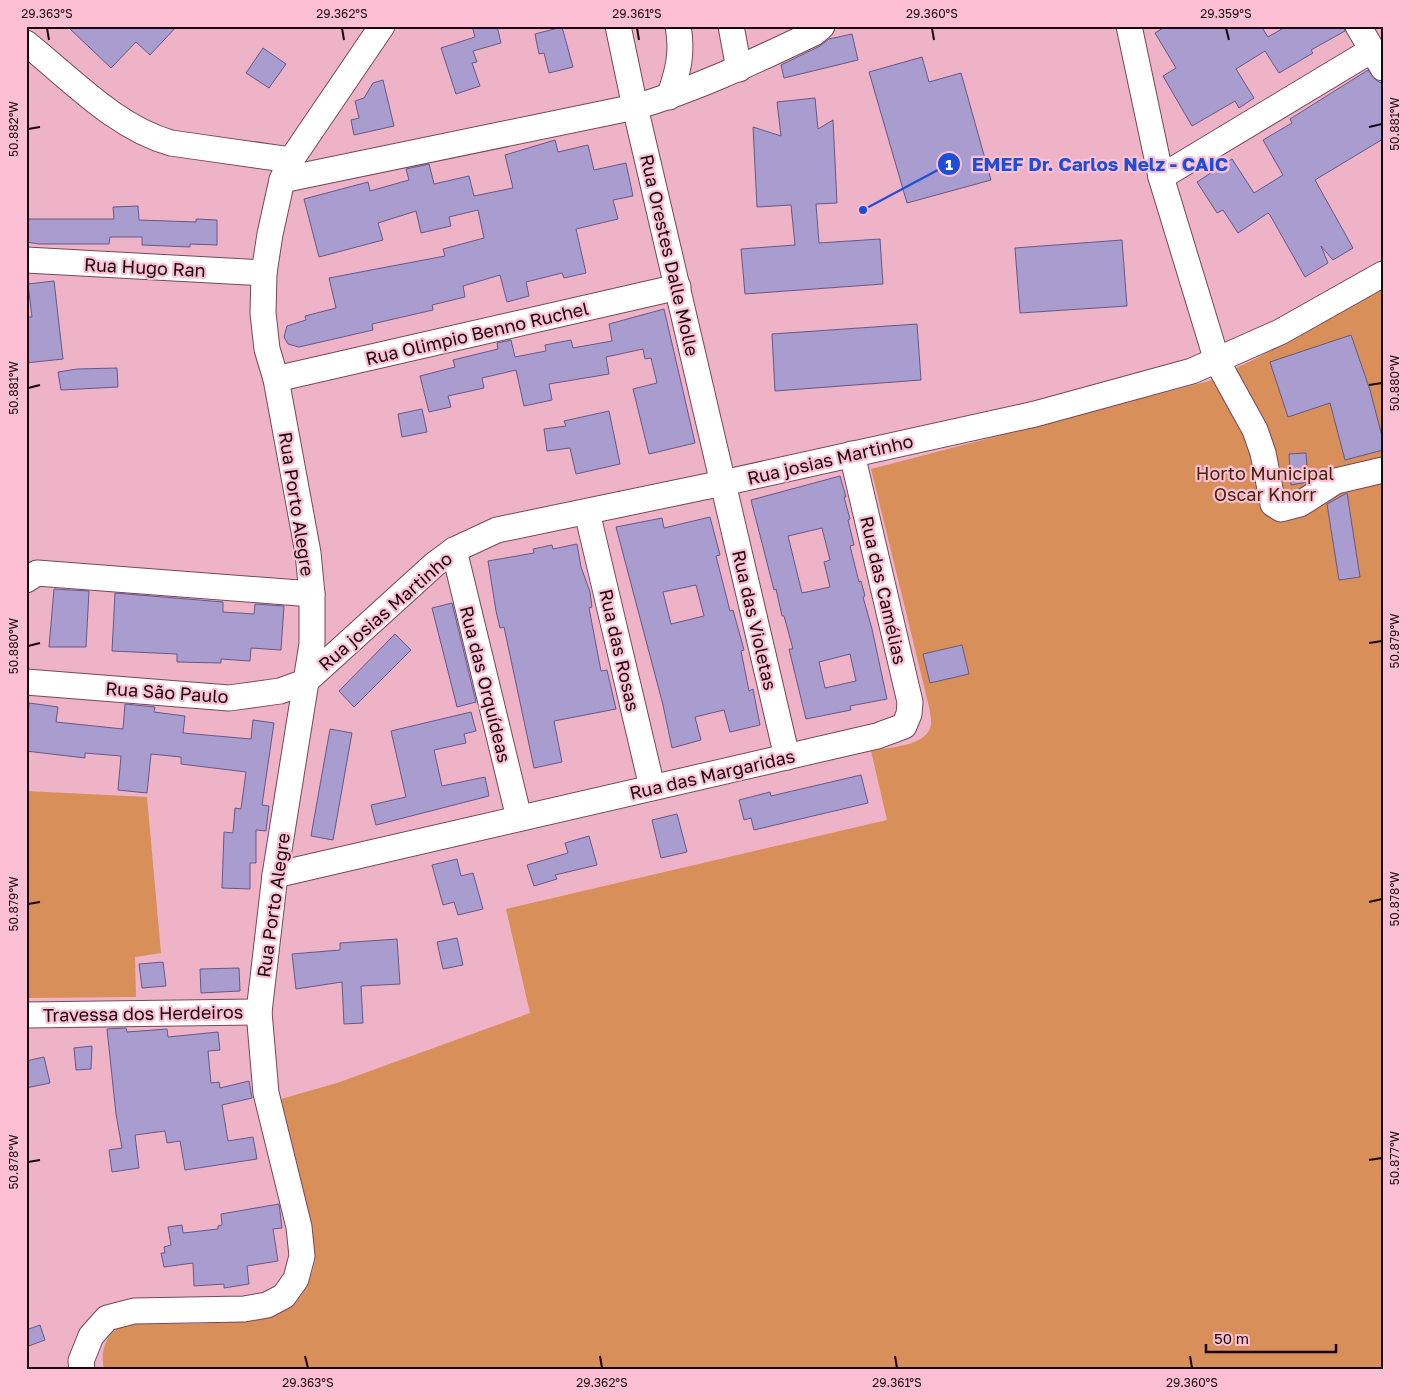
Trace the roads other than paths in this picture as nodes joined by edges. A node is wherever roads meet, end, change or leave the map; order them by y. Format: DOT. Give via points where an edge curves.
graph roads {
  1 [pos="382,26"];
  2 [pos="618,26"];
  3 [pos="678,26"];
  4 [pos="731,26"];
  5 [pos="822,26"];
  6 [pos="1129,26"];
  7 [pos="1358,26"];
  8 [pos="26,43"];
  9 [pos="1378,59"];
  10 [pos="739,70"];
  11 [pos="669,97"];
  12 [pos="635,107"];
  13 [pos="287,170"];
  14 [pos="1161,177"];
  15 [pos="26,260"];
  16 [pos="264,273"];
  17 [pos="1383,274"];
  18 [pos="678,288"];
  19 [pos="1217,361"];
  20 [pos="276,380"];
  21 [pos="852,454"];
  22 [pos="1383,470"];
  23 [pos="723,483"];
  24 [pos="587,512"];
  25 [pos="454,550"];
  26 [pos="26,580"];
  27 [pos="312,594"];
  28 [pos="26,682"];
  29 [pos="305,682"];
  30 [pos="904,726"];
  31 [pos="787,756"];
  32 [pos="652,787"];
  33 [pos="519,818"];
  34 [pos="275,875"];
  35 [pos="259,1012"];
  36 [pos="26,1015"];
  37 [pos="82,1370"];
  1 -- 13 [label="street, Rua Porto Alegre"];
  2 -- 12 [label="street, Rua Orestes Dalle Molle"];
  3 -- 11 [label="street" via="679,69"];
  4 -- 10 [label="street"];
  5 -- 10 [label="street"];
  6 -- 14 [label="street"];
  7 -- 9 [label="street"];
  8 -- 13 [label="street" via="107,109 153,138"];
  9 -- 14 [label="street"];
  10 -- 11 [label="street"];
  11 -- 12 [label="street"];
  12 -- 13 [label="street"];
  12 -- 18 [label="street, Rua Orestes Dalle Molle"];
  13 -- 16 [label="street, Rua Porto Alegre" via="270,234"];
  14 -- 19 [label="street"];
  15 -- 16 [label="street, Rua Hugo Ran"];
  16 -- 20 [label="street, Rua Porto Alegre" via="263,313 267,349"];
  17 -- 19 [label="street, Rua josias Martinho" via="1280,332"];
  18 -- 20 [label="street, Rua Olimpio Benno Ruchel"];
  18 -- 23 [label="street, Rua Orestes Dalle Molle"];
  19 -- 21 [label="street, Rua josias Martinho" via="1192,371 1035,414"];
  19 -- 22 [label="street" via="1255,430 1276,508 1300,504 1336,481"];
  20 -- 27 [label="street, Rua Porto Alegre" via="308,553"];
  21 -- 23 [label="street, Rua josias Martinho"];
  21 -- 30 [label="street, Rua das Camélias" via="910,702"];
  23 -- 24 [label="street, Rua josias Martinho"];
  23 -- 31 [label="street, Rua das Violetas"];
  24 -- 25 [label="street, Rua josias Martinho" via="497,530"];
  24 -- 32 [label="street, Rua das Rosas"];
  25 -- 29 [label="street, Rua josias Martinho"];
  25 -- 33 [label="street, Rua das Orquídeas"];
  26 -- 27 [label="street" via="37,573"];
  27 -- 29 [label="street, Rua Porto Alegre" via="312,644"];
  28 -- 29 [label="street, Rua São Paulo" via="229,698 280,691"];
  29 -- 34 [label="street, Rua Porto Alegre"];
  30 -- 31 [label="street, Rua das Margaridas" via="877,736"];
  31 -- 32 [label="street, Rua das Margaridas"];
  32 -- 33 [label="street, Rua das Margaridas"];
  33 -- 34 [label="street, Rua das Margaridas"];
  34 -- 35 [label="street, Rua Porto Alegre"];
  35 -- 36 [label="street, Travessa dos Herdeiros"];
  35 -- 37 [label="street, Rua Porto Alegre" via="266,1093 299,1227 302,1256 296,1279 284,1296 244,1309 134,1311 107,1318 91,1336 81,1361"];
}
